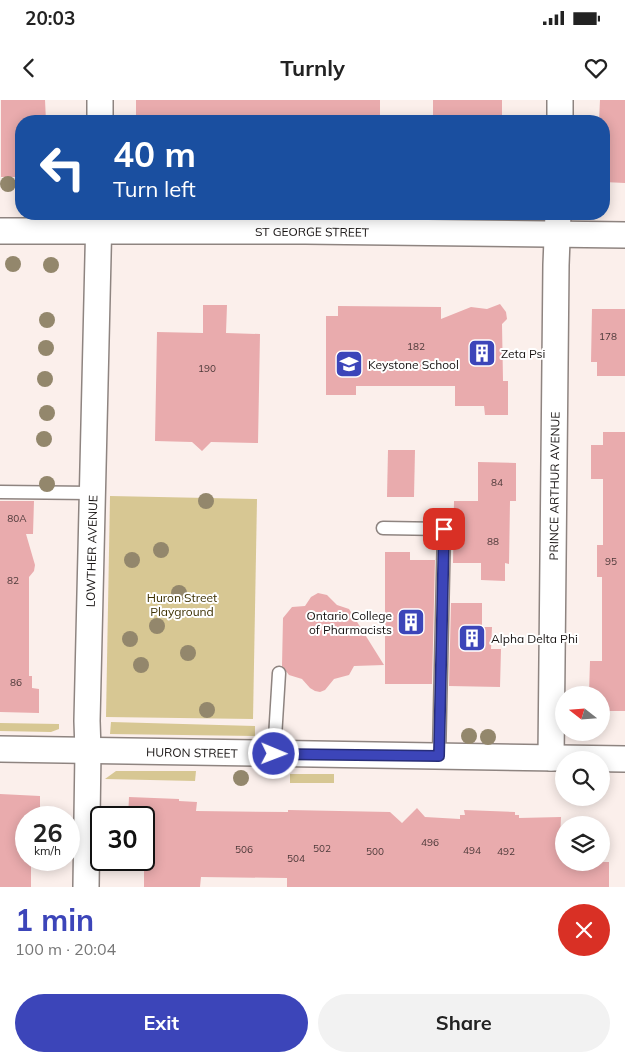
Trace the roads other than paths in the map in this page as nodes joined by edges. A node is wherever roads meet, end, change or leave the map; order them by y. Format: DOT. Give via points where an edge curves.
graph roads {
  1 [pos="100,100"];
  2 [pos="560,100"];
  3 [pos="100,115"];
  4 [pos="560,115"];
  5 [pos="98,223"];
  6 [pos="558,224"];
  7 [pos="0,231"];
  8 [pos="625,235"];
  9 [pos="0,492"];
  10 [pos="92,493"];
  11 [pos="383,528"];
  12 [pos="279,673"];
  13 [pos="0,749"];
  14 [pos="88,751"];
  15 [pos="274,754"];
  16 [pos="439,756"];
  17 [pos="551,758"];
  18 [pos="625,759"];
  19 [pos="86,887"];
  1 -- 3 [label="street"];
  2 -- 4 [label="street"];
  5 -- 6 [label="street, ST GEORGE STREET" via="305,231"];
  5 -- 7 [label="street, ST GEORGE STREET"];
  5 -- 10 [label="street, LOWTHER AVENUE"];
  6 -- 8 [label="street, ST GEORGE STREET"];
  6 -- 17 [label="street, PRINCE ARTHUR AVENUE"];
  9 -- 10 [label="lane"];
  10 -- 14 [label="street, LOWTHER AVENUE"];
  11 -- 16 [label="lane" via="444,529"];
  12 -- 15 [label="lane"];
  13 -- 14 [label="street, HURON STREET"];
  14 -- 15 [label="street, HURON STREET"];
  14 -- 19 [label="street, LOWTHER AVENUE"];
  15 -- 16 [label="street, HURON STREET"];
  16 -- 17 [label="street, HURON STREET"];
  17 -- 18 [label="street, HURON STREET"];
}
